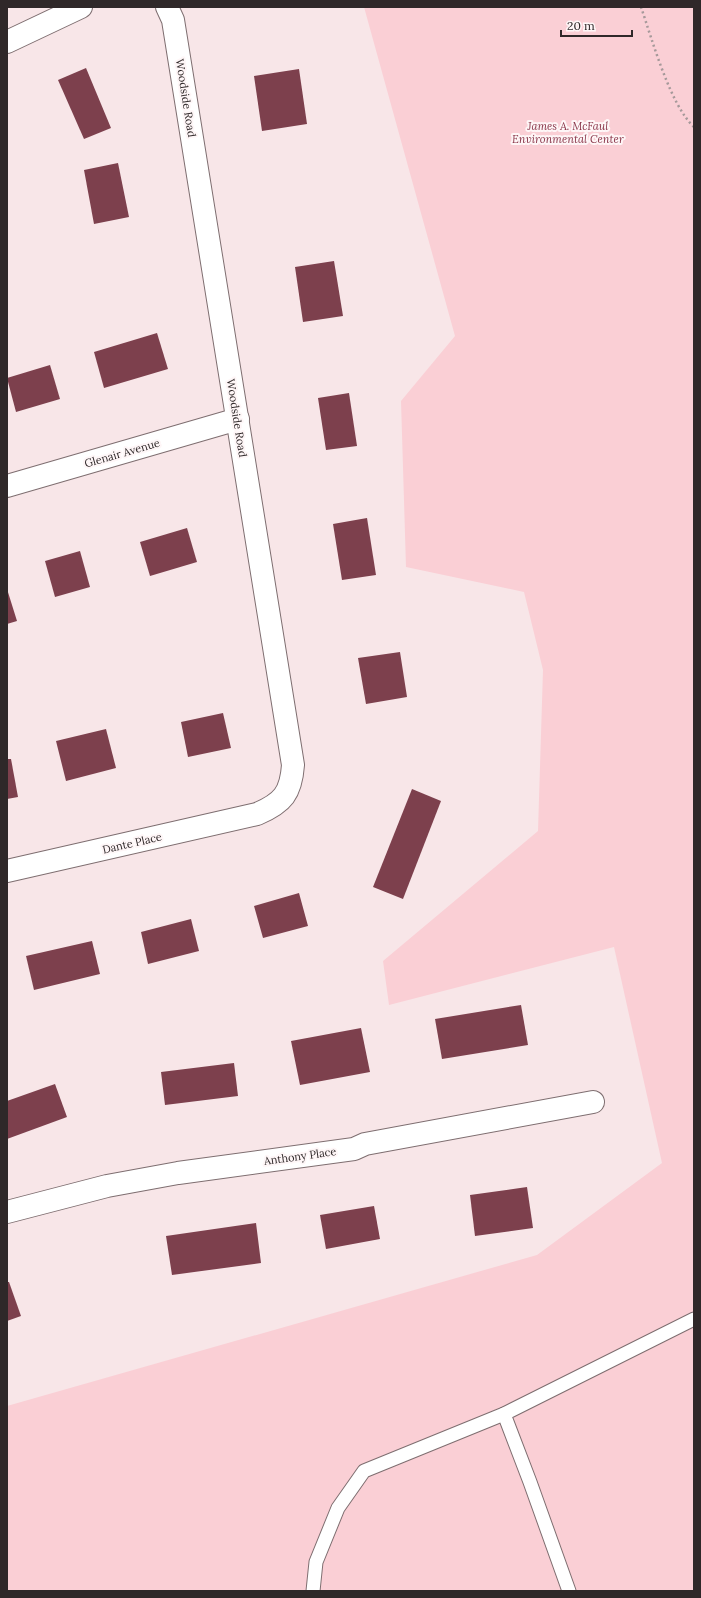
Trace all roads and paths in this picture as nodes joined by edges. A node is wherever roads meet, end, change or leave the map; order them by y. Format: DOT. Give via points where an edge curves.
graph roads {
  1 [pos="81,7"];
  2 [pos="167,7"];
  3 [pos="642,7"];
  4 [pos="7,42"];
  5 [pos="694,127"];
  6 [pos="238,419"];
  7 [pos="7,486"];
  8 [pos="257,814"];
  9 [pos="7,871"];
  10 [pos="593,1102"];
  11 [pos="7,1212"];
  12 [pos="694,1319"];
  13 [pos="504,1414"];
  14 [pos="313,1591"];
  15 [pos="569,1591"];
  1 -- 4 [label="street"];
  2 -- 6 [label="street, Woodside Road" via="173,20"];
  3 -- 5 [label="path" via="672,94 688,122"];
  6 -- 7 [label="street, Glenair Avenue"];
  6 -- 8 [label="street, Woodside Road" via="293,765 291,781 284,796 273,808"];
  8 -- 9 [label="street, Dante Place"];
  10 -- 11 [label="street, Anthony Place" via="365,1144 354,1149 178,1173 106,1186"];
  12 -- 13 [label="lane"];
  13 -- 14 [label="lane" via="364,1471 338,1508 316,1562"];
  13 -- 15 [label="lane"];
}
